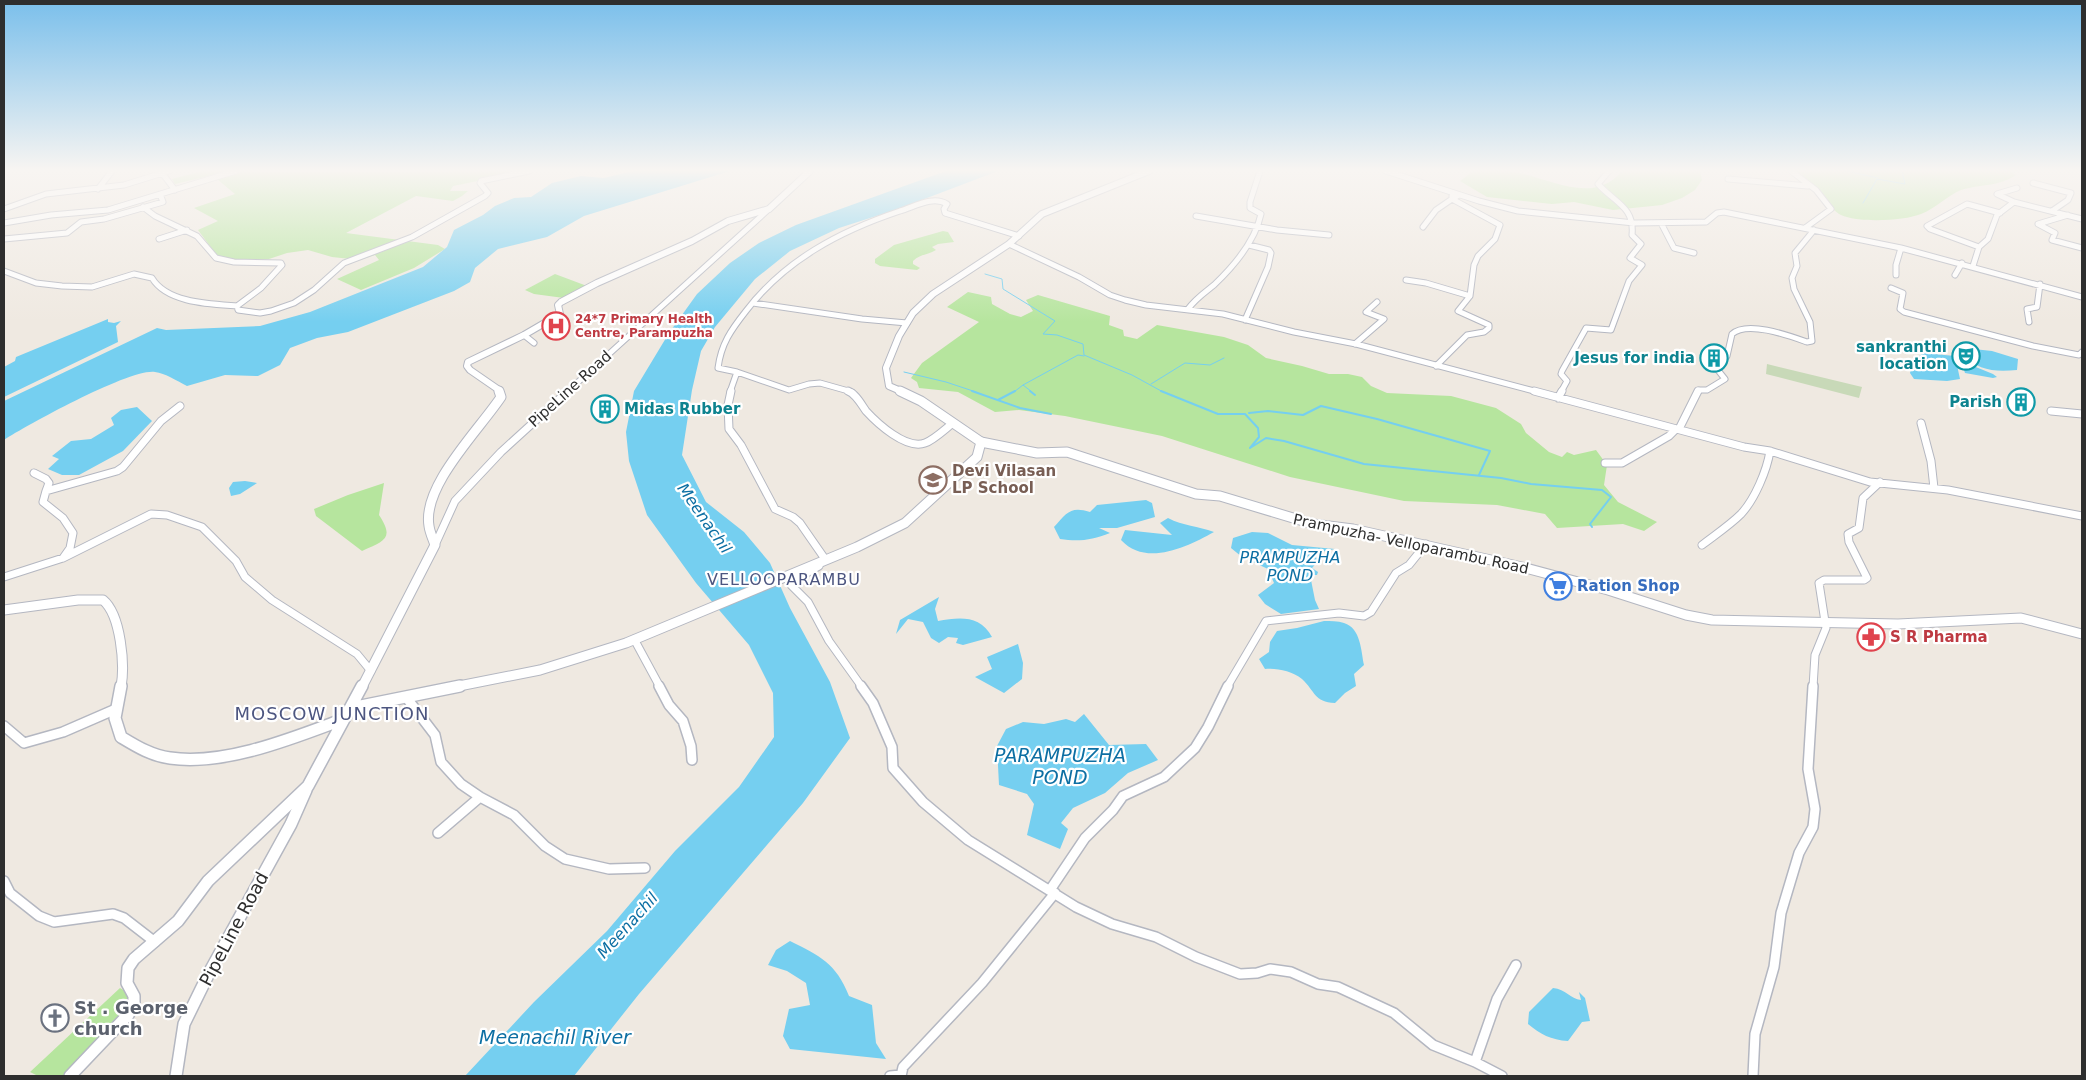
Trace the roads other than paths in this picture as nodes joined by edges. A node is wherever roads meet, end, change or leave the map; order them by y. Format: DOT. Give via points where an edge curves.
graph roads {
  1 [pos="86,221"];
  2 [pos="167,221"];
  3 [pos="439,221"];
  4 [pos="727,221"];
  5 [pos="754,221"];
  6 [pos="872,221"];
  7 [pos="970,221"];
  8 [pos="1031,221"];
  9 [pos="1230,221"];
  10 [pos="1260,221"];
  11 [pos="1427,221"];
  12 [pos="1493,221"];
  13 [pos="1621,221"];
  14 [pos="1707,221"];
  15 [pos="1770,221"];
  16 [pos="1814,221"];
  17 [pos="1935,221"];
  18 [pos="1994,221"];
  19 [pos="2047,221"];
  20 [pos="1634,223"];
  21 [pos="1661,223"];
  22 [pos="1259,226"];
  23 [pos="1423,227"];
  24 [pos="1805,228"];
  25 [pos="187,230"];
  26 [pos="1814,230"];
  27 [pos="1329,235"];
  28 [pos="1019,236"];
  29 [pos="4,239"];
  30 [pos="159,240"];
  31 [pos="1009,244"];
  32 [pos="1249,245"];
  33 [pos="1979,247"];
  34 [pos="1901,248"];
  35 [pos="2082,248"];
  36 [pos="1694,253"];
  37 [pos="1962,263"];
  38 [pos="1973,266"];
  39 [pos="4,271"];
  40 [pos="1896,275"];
  41 [pos="1955,275"];
  42 [pos="1406,280"];
  43 [pos="2040,284"];
  44 [pos="1891,288"];
  45 [pos="1470,296"];
  46 [pos="2082,297"];
  47 [pos="1377,302"];
  48 [pos="753,303"];
  49 [pos="237,306"];
  50 [pos="1188,309"];
  51 [pos="1245,320"];
  52 [pos="2029,322"];
  53 [pos="907,323"];
  54 [pos="524,335"];
  55 [pos="534,344"];
  56 [pos="1355,344"];
  57 [pos="2082,352"];
  58 [pos="1436,366"];
  59 [pos="738,372"];
  60 [pos="1558,398"];
  61 [pos="180,406"];
  62 [pos="2051,411"];
  63 [pos="2082,414"];
  64 [pos="953,423"];
  65 [pos="1921,423"];
  66 [pos="1678,429"];
  67 [pos="981,442"];
  68 [pos="1770,451"];
  69 [pos="1605,463"];
  70 [pos="34,473"];
  71 [pos="1880,482"];
  72 [pos="1934,488"];
  73 [pos="46,491"];
  74 [pos="2082,516"];
  75 [pos="435,544"];
  76 [pos="1426,544"];
  77 [pos="1702,545"];
  78 [pos="63,558"];
  79 [pos="829,558"];
  80 [pos="4,577"];
  81 [pos="4,610"];
  82 [pos="1826,621"];
  83 [pos="2082,634"];
  84 [pos="634,639"];
  85 [pos="371,672"];
  86 [pos="406,697"];
  87 [pos="352,708"];
  88 [pos="116,709"];
  89 [pos="344,719"];
  90 [pos="4,726"];
  91 [pos="692,760"];
  92 [pos="308,786"];
  93 [pos="480,798"];
  94 [pos="438,833"];
  95 [pos="646,868"];
  96 [pos="4,881"];
  97 [pos="1052,891"];
  98 [pos="155,942"];
  99 [pos="1516,965"];
  100 [pos="1475,1062"];
  101 [pos="70,1076"];
  102 [pos="176,1076"];
  103 [pos="897,1076"];
  104 [pos="1502,1076"];
  105 [pos="1753,1076"];
  1 -- 29 [label="street" via="67,233"];
  2 -- 25 [label="street"];
  3 -- 49 [label="street" via="411,237 343,263 317,287 287,305 256,313 238,310"];
  4 -- 54 [label="main road" via="561,302 558,305 561,314"];
  5 -- 75 [label="street, PipeLine Road" via="501,452 455,501"];
  6 -- 48 [label="street" via="812,250 781,272"];
  7 -- 28 [label="street"];
  8 -- 28 [label="main road"];
  9 -- 22 [label="street"];
  10 -- 22 [label="street"];
  11 -- 23 [label="street"];
  12 -- 45 [label="street" via="1500,225 1501,230 1495,241 1478,256"];
  13 -- 20 [label="street"];
  14 -- 21 [label="street"];
  15 -- 24 [label="street"];
  16 -- 24 [label="street"];
  17 -- 33 [label="street" via="1927,226"];
  18 -- 33 [label="street" via="1989,239"];
  19 -- 35 [label="street" via="2038,224 2055,233 2052,240"];
  20 -- 21 [label="street"];
  20 -- 60 [label="street" via="1632,235 1642,244 1630,258 1642,264 1629,281 1611,330 1584,330 1562,371 1567,381"];
  21 -- 36 [label="street" via="1674,248"];
  22 -- 27 [label="street"];
  22 -- 32 [label="street"];
  24 -- 26 [label="street"];
  25 -- 30 [label="street"];
  25 -- 49 [label="street" via="200,238 215,259 281,263 261,288"];
  26 -- 34 [label="street"];
  26 -- 66 [label="street" via="1795,253 1797,266 1792,278 1810,322 1812,341 1775,331 1734,330 1729,337 1726,359 1717,369 1725,380 1707,390 1699,390"];
  28 -- 31 [label="main road"];
  31 -- 50 [label="street" via="1080,277 1110,295 1146,305"];
  31 -- 53 [label="main road" via="939,290 912,314"];
  32 -- 50 [label="street"];
  32 -- 51 [label="street" via="1271,253"];
  33 -- 38 [label="street"];
  34 -- 37 [label="street"];
  34 -- 40 [label="street"];
  37 -- 38 [label="street"];
  37 -- 41 [label="street"];
  38 -- 43 [label="street"];
  39 -- 49 [label="street" via="36,283 92,287 134,274 141,275 152,278 162,290 190,301"];
  42 -- 45 [label="street"];
  43 -- 46 [label="street"];
  43 -- 52 [label="street" via="2037,307 2027,309"];
  44 -- 57 [label="street" via="1903,293 1900,309 1904,312 2033,346 2079,355"];
  45 -- 58 [label="street" via="1458,311 1489,325 1489,328 1467,335"];
  47 -- 56 [label="street" via="1366,312 1384,319"];
  48 -- 53 [label="street"];
  48 -- 59 [label="street" via="732,329 720,351 718,368"];
  50 -- 51 [label="street"];
  51 -- 56 [label="street"];
  53 -- 64 [label="main road" via="898,336 886,367 889,386"];
  54 -- 55 [label="street"];
  54 -- 75 [label="main road" via="468,362 470,370 499,390 501,397 432,495 427,523"];
  56 -- 58 [label="street"];
  58 -- 60 [label="street"];
  59 -- 64 [label="street" via="789,390 823,384 853,393 862,408 880,425 900,438 919,444 924,444"];
  59 -- 79 [label="street" via="732,383 728,406 729,428 775,509 790,514 798,521"];
  60 -- 66 [label="street"];
  61 -- 73 [label="street" via="161,421 117,471"];
  62 -- 63 [label="street"];
  64 -- 67 [label="main road"];
  65 -- 72 [label="street"];
  66 -- 68 [label="street"];
  66 -- 69 [label="street" via="1622,463"];
  67 -- 76 [label="main road, Prampuzha- Velloparambu Road" via="1037,453 1067,452 1196,494 1220,496 1313,524"];
  67 -- 79 [label="main road" via="977,457 905,523"];
  68 -- 71 [label="street" via="1870,482"];
  68 -- 77 [label="street" via="1768,466 1748,505"];
  70 -- 73 [label="street" via="46,479"];
  71 -- 72 [label="street"];
  71 -- 82 [label="street" via="1864,498 1859,528 1848,534 1867,578 1820,581"];
  72 -- 74 [label="street"];
  73 -- 78 [label="street" via="43,502 63,518 73,533 70,548"];
  75 -- 85 [label="main road"];
  76 -- 82 [label="main road, Prampuzha- Velloparambu Road" via="1608,590 1686,615 1712,620"];
  76 -- 97 [label="street" via="1409,565 1396,573 1371,612 1364,616 1339,613 1266,622 1195,748 1164,777 1123,796 1079,846"];
  78 -- 80 [label="street"];
  78 -- 85 [label="street" via="151,514 168,515 202,527 236,561 245,577 272,600 357,654"];
  79 -- 84 [label="main road"];
  79 -- 97 [label="street" via="830,561 791,585 808,602 829,641 873,703 892,747 893,768 924,802 968,840"];
  81 -- 88 [label="main road" via="78,600 103,600 110,606 122,653 122,681"];
  82 -- 83 [label="main road, Prampuzha- Velloparambu Road" via="1898,624 2021,618"];
  82 -- 105 [label="street" via="1815,655 1808,770 1816,810 1813,827 1799,853 1781,913 1774,967 1755,1034"];
  84 -- 86 [label="main road" via="540,670"];
  84 -- 91 [label="street" via="669,704 683,721"];
  85 -- 87 [label="main road"];
  86 -- 87 [label="main road"];
  86 -- 93 [label="street" via="435,735 441,762 460,784"];
  87 -- 89 [label="main road"];
  88 -- 89 [label="main road" via="115,718 121,737 154,754 189,759 244,750"];
  88 -- 90 [label="street" via="63,732 24,743"];
  89 -- 92 [label="main road"];
  92 -- 98 [label="main road" via="208,881 178,921"];
  92 -- 102 [label="main road, PipeLine Road" via="184,1024"];
  93 -- 94 [label="street"];
  93 -- 95 [label="street" via="514,815 545,846 565,860 609,869"];
  96 -- 98 [label="street" via="10,893 39,916 54,922 113,914 124,918"];
  97 -- 100 [label="street" via="1112,924 1156,937 1240,974 1257,974 1270,969 1338,987 1394,1013 1433,1045"];
  97 -- 103 [label="street" via="1031,925"];
  98 -- 101 [label="main road" via="128,968 127,983 134,996 128,1015"];
  99 -- 100 [label="street" via="1498,999"];
  100 -- 104 [label="street"];
}
